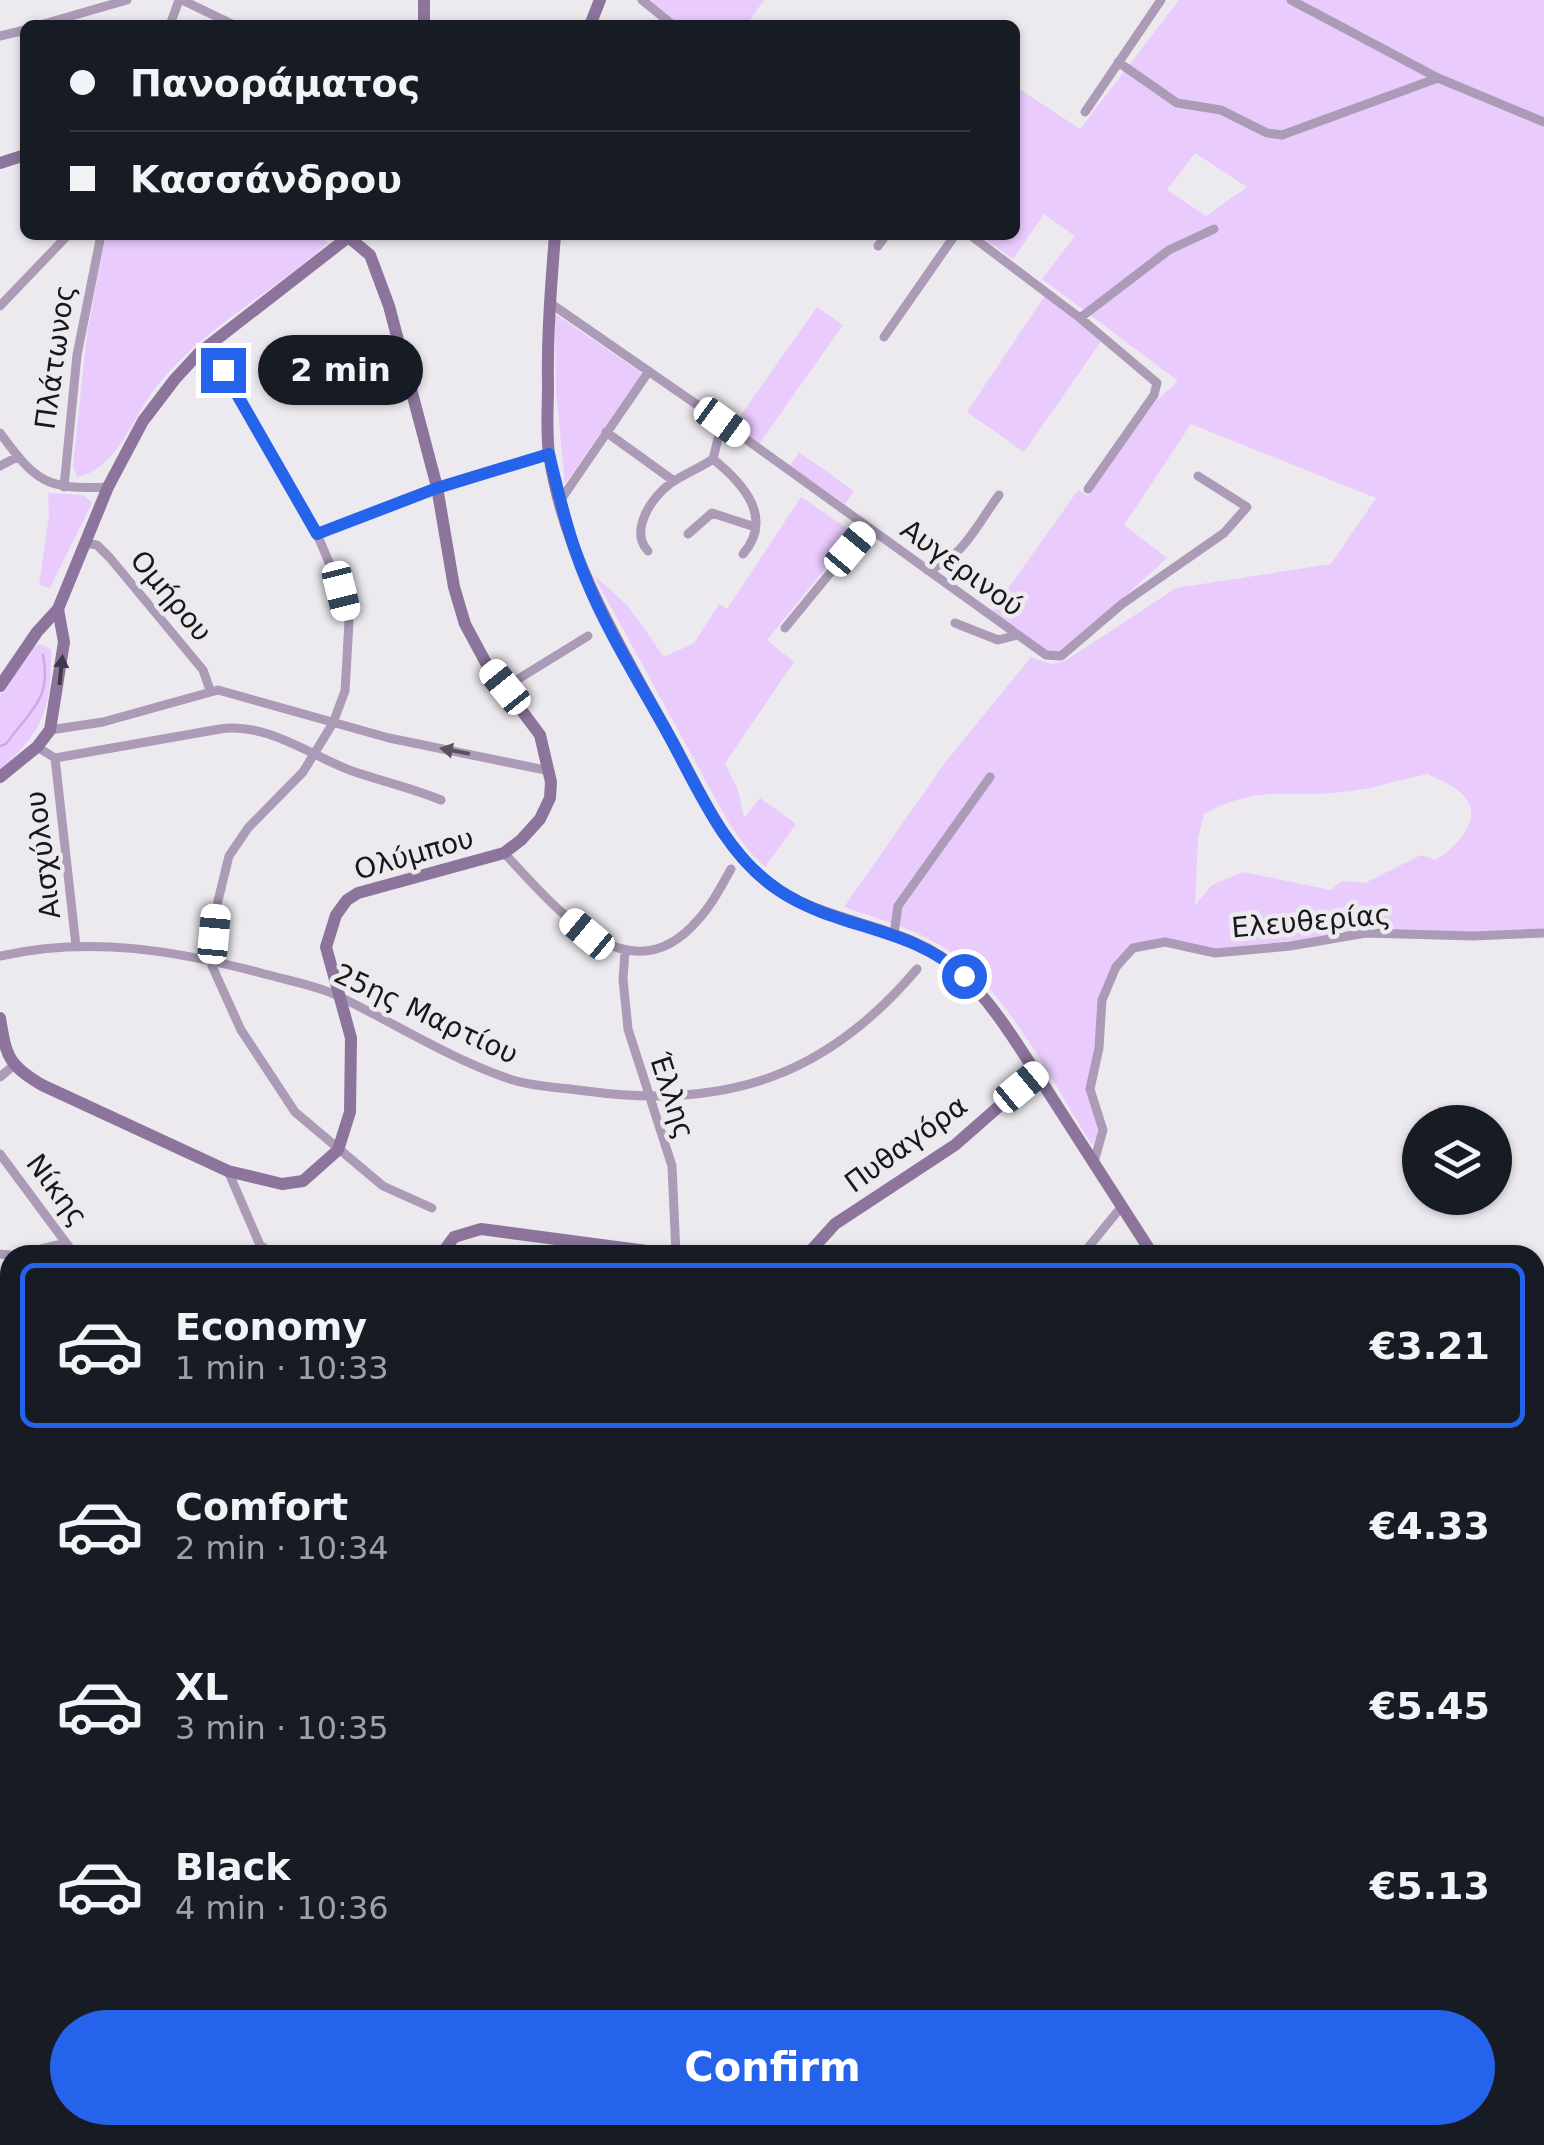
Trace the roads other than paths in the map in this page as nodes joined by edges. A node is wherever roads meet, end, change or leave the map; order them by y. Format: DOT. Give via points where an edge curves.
graph roads {
  1 [pos="128,0"];
  2 [pos="181,0"];
  3 [pos="642,0"];
  4 [pos="1161,0"];
  5 [pos="1291,0"];
  6 [pos="58,20"];
  7 [pos="223,20"];
  8 [pos="666,20"];
  9 [pos="1118,62"];
  10 [pos="1438,78"];
  11 [pos="1085,112"];
  12 [pos="1544,122"];
  13 [pos="1214,230"];
  14 [pos="63,240"];
  15 [pos="99,240"];
  16 [pos="344,240"];
  17 [pos="353,240"];
  18 [pos="555,240"];
  19 [pos="882,240"];
  20 [pos="952,240"];
  21 [pos="977,240"];
  22 [pos="878,246"];
  23 [pos="548,302"];
  24 [pos="0,306"];
  25 [pos="1080,318"];
  26 [pos="884,337"];
  27 [pos="206,346"];
  28 [pos="649,371"];
  29 [pos="722,422"];
  30 [pos="0,432"];
  31 [pos="606,432"];
  32 [pos="549,454"];
  33 [pos="18,456"];
  34 [pos="713,459"];
  35 [pos="0,466"];
  36 [pos="1198,476"];
  37 [pos="674,481"];
  38 [pos="64,487"];
  39 [pos="108,487"];
  40 [pos="437,488"];
  41 [pos="1088,489"];
  42 [pos="999,495"];
  43 [pos="560,502"];
  44 [pos="756,526"];
  45 [pos="868,528"];
  46 [pos="317,534"];
  47 [pos="688,534"];
  48 [pos="86,542"];
  49 [pos="648,551"];
  50 [pos="743,554"];
  51 [pos="928,570"];
  52 [pos="58,610"];
  53 [pos="955,623"];
  54 [pos="785,628"];
  55 [pos="1017,635"];
  56 [pos="588,636"];
  57 [pos="1,682"];
  58 [pos="505,687"];
  59 [pos="210,690"];
  60 [pos="333,723"];
  61 [pos="50,730"];
  62 [pos="37,748"];
  63 [pos="314,756"];
  64 [pos="55,758"];
  65 [pos="550,771"];
  66 [pos="0,777"];
  67 [pos="990,777"];
  68 [pos="441,800"];
  69 [pos="504,852"];
  70 [pos="731,870"];
  71 [pos="1544,933"];
  72 [pos="894,934"];
  73 [pos="76,946"];
  74 [pos="625,952"];
  75 [pos="0,956"];
  76 [pos="211,960"];
  77 [pos="917,969"];
  78 [pos="340,998"];
  79 [pos="0,1018"];
  80 [pos="10,1061"];
  81 [pos="1036,1074"];
  82 [pos="0,1077"];
  83 [pos="649,1098"];
  84 [pos="338,1150"];
  85 [pos="0,1154"];
  86 [pos="1094,1162"];
  87 [pos="228,1171"];
  88 [pos="1122,1206"];
  89 [pos="432,1208"];
  90 [pos="65,1243"];
  91 [pos="56,1245"];
  92 [pos="260,1245"];
  93 [pos="447,1245"];
  94 [pos="599,1245"];
  95 [pos="676,1245"];
  96 [pos="816,1245"];
  97 [pos="1090,1245"];
  98 [pos="1147,1245"];
  1 -- 6 [label="street"];
  2 -- 7 [label="street"];
  3 -- 8 [label="street"];
  4 -- 9 [label="street"];
  5 -- 10 [label="street"];
  9 -- 10 [label="street" via="1177,103 1221,110 1282,135"];
  9 -- 11 [label="street"];
  10 -- 12 [label="street"];
  13 -- 25 [label="street" via="1169,250"];
  14 -- 24 [label="street"];
  15 -- 38 [label="street, Πλάτωνος" via="77,355"];
  16 -- 27 [label="street"];
  17 -- 40 [label="street" via="370,255 385,292"];
  18 -- 23 [label="street"];
  19 -- 22 [label="street"];
  20 -- 26 [label="street"];
  21 -- 25 [label="street"];
  23 -- 28 [label="street, Αυγερινού"];
  23 -- 32 [label="street"];
  25 -- 41 [label="street" via="1158,388"];
  27 -- 39 [label="street" via="150,411"];
  27 -- 46 [label="street"];
  28 -- 29 [label="street, Αυγερινού"];
  28 -- 31 [label="street"];
  29 -- 34 [label="street"];
  29 -- 45 [label="street, Αυγερινού"];
  30 -- 33 [label="street"];
  31 -- 37 [label="street"];
  31 -- 43 [label="street"];
  32 -- 40 [label="street"];
  32 -- 43 [label="street"];
  33 -- 35 [label="street"];
  33 -- 38 [label="street" via="42,480"];
  34 -- 37 [label="street"];
  34 -- 44 [label="street" via="755,505"];
  36 -- 55 [label="street, Αυγερινού" via="1246,507 1233,525 1061,656 1046,655"];
  37 -- 49 [label="street" via="642,523"];
  38 -- 39 [label="street"];
  39 -- 48 [label="street"];
  40 -- 46 [label="street"];
  40 -- 58 [label="street" via="465,624"];
  42 -- 51 [label="street" via="955,556"];
  43 -- 72 [label="street" via="610,630 738,854 797,902"];
  44 -- 47 [label="street" via="712,513"];
  44 -- 50 [label="street"];
  45 -- 51 [label="street, Αυγερινού"];
  45 -- 54 [label="street"];
  46 -- 60 [label="street" via="348,622 345,691"];
  48 -- 52 [label="street"];
  48 -- 59 [label="street, Ομήρου" via="122,573 203,670"];
  51 -- 55 [label="street, Αυγερινού"];
  52 -- 57 [label="street"];
  61 -- 52 [label="street, one-way" via="64,642"];
  53 -- 55 [label="street" via="998,640"];
  56 -- 58 [label="street"];
  58 -- 65 [label="street" via="542,738"];
  59 -- 60 [label="street"];
  59 -- 61 [label="street" via="103,722"];
  60 -- 63 [label="street"];
  65 -- 60 [label="street, one-way"];
  61 -- 62 [label="street"];
  62 -- 64 [label="street"];
  62 -- 66 [label="street"];
  63 -- 64 [label="street" via="267,733 236,727"];
  63 -- 68 [label="street"];
  63 -- 76 [label="street" via="230,856"];
  64 -- 73 [label="street, Αισχύλου"];
  65 -- 69 [label="street, Ολύμπου" via="543,814"];
  67 -- 72 [label="street" via="898,906"];
  69 -- 74 [label="street" via="573,922"];
  69 -- 78 [label="street, Ολύμπου" via="347,900 326,941"];
  70 -- 74 [label="street" via="696,924 667,944"];
  71 -- 86 [label="street, Ελευθερίας" via="1366,933 1215,953 1165,942 1132,948 1102,1000 1090,1089 1103,1130"];
  72 -- 81 [label="street" via="964,976"];
  73 -- 75 [label="street, 25ης Μαρτίου"];
  73 -- 76 [label="street, 25ης Μαρτίου" via="142,947"];
  74 -- 83 [label="street, Έλλης" via="628,1030"];
  76 -- 78 [label="street, 25ης Μαρτίου"];
  76 -- 84 [label="street" via="240,1030 287,1102"];
  77 -- 83 [label="street, 25ης Μαρτίου" via="859,1029 793,1069 736,1086"];
  78 -- 83 [label="street, 25ης Μαρτίου" via="506,1078"];
  78 -- 84 [label="street, Ολύμπου" via="353,1071"];
  79 -- 80 [label="street"];
  80 -- 82 [label="street"];
  80 -- 87 [label="street" via="42,1085"];
  81 -- 86 [label="street"];
  81 -- 96 [label="street, Πυθαγόρα"];
  83 -- 95 [label="street, Έλλης" via="672,1166"];
  84 -- 87 [label="street" via="303,1181 271,1182"];
  84 -- 89 [label="street" via="383,1186"];
  85 -- 90 [label="street, Νίκης"];
  86 -- 88 [label="street"];
  87 -- 92 [label="street"];
  88 -- 97 [label="street"];
  88 -- 98 [label="street"];
  90 -- 91 [label="street"];
  93 -- 94 [label="street" via="454,1236 482,1230"];
}
